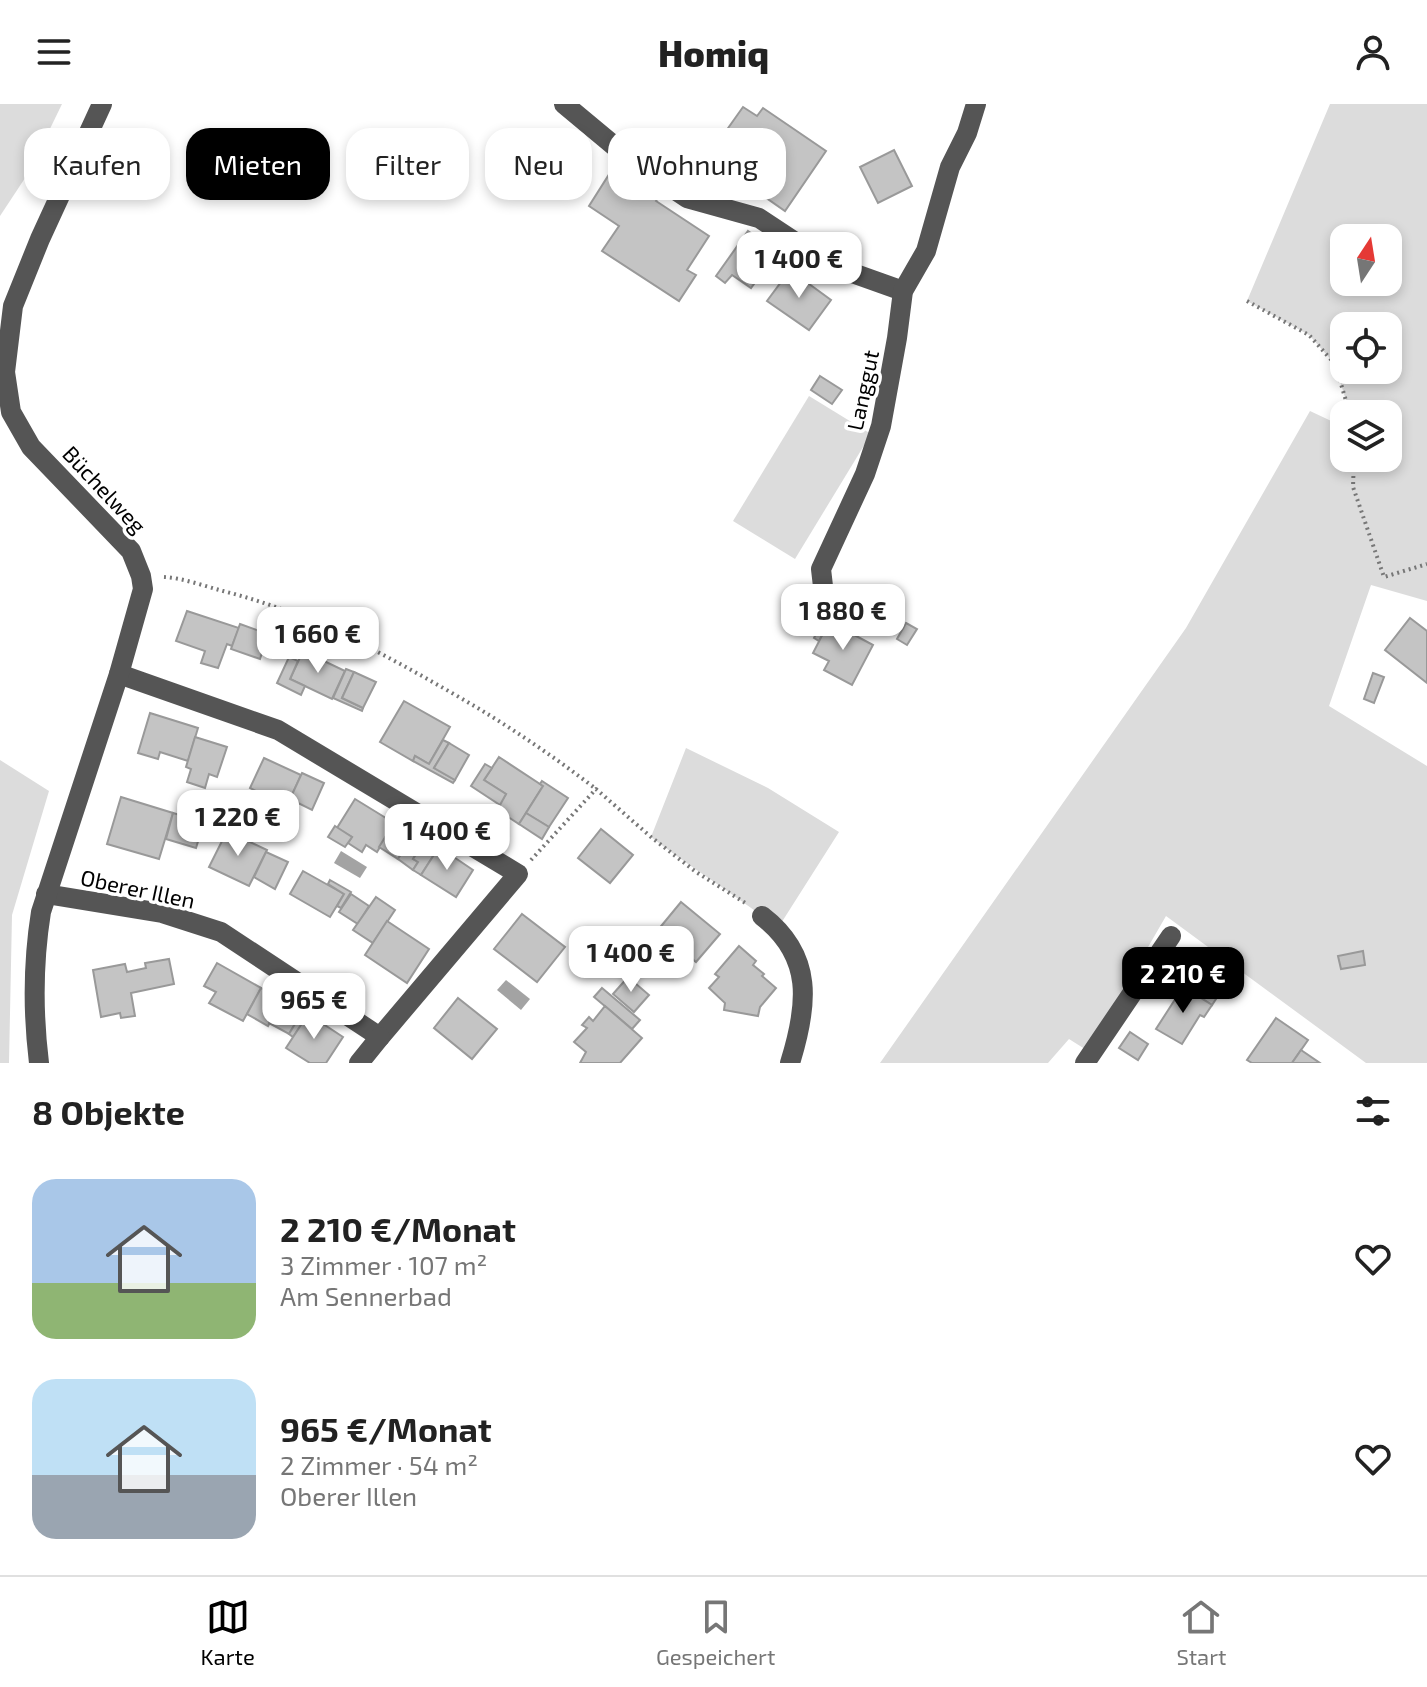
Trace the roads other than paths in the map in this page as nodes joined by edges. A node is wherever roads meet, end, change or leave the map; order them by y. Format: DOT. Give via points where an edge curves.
graph roads {
  1 [pos="102,104"];
  2 [pos="564,104"];
  3 [pos="976,104"];
  4 [pos="903,291"];
  5 [pos="824,595"];
  6 [pos="119,674"];
  7 [pos="46,894"];
  8 [pos="762,916"];
  9 [pos="1171,936"];
  10 [pos="380,1037"];
  11 [pos="39,1063"];
  12 [pos="359,1063"];
  13 [pos="790,1063"];
  14 [pos="1085,1063"];
  1 -- 6 [label="street, Büchelweg" via="13,306 5,372 11,412 31,447 125,543 136,561 141,601"];
  2 -- 4 [label="street" via="687,198 759,218 830,265"];
  3 -- 4 [label="street, Langgut" via="950,167 926,251"];
  4 -- 5 [label="street, Langgut" via="881,426 821,569"];
  6 -- 7 [label="street"];
  6 -- 10 [label="street" via="278,730 518,874"];
  7 -- 10 [label="street, Oberer Illen" via="162,913 221,932"];
  7 -- 11 [label="street" via="35,946"];
  8 -- 13 [label="street" via="797,955 804,985"];
  9 -- 14 [label="street"];
  10 -- 12 [label="street"];
}
